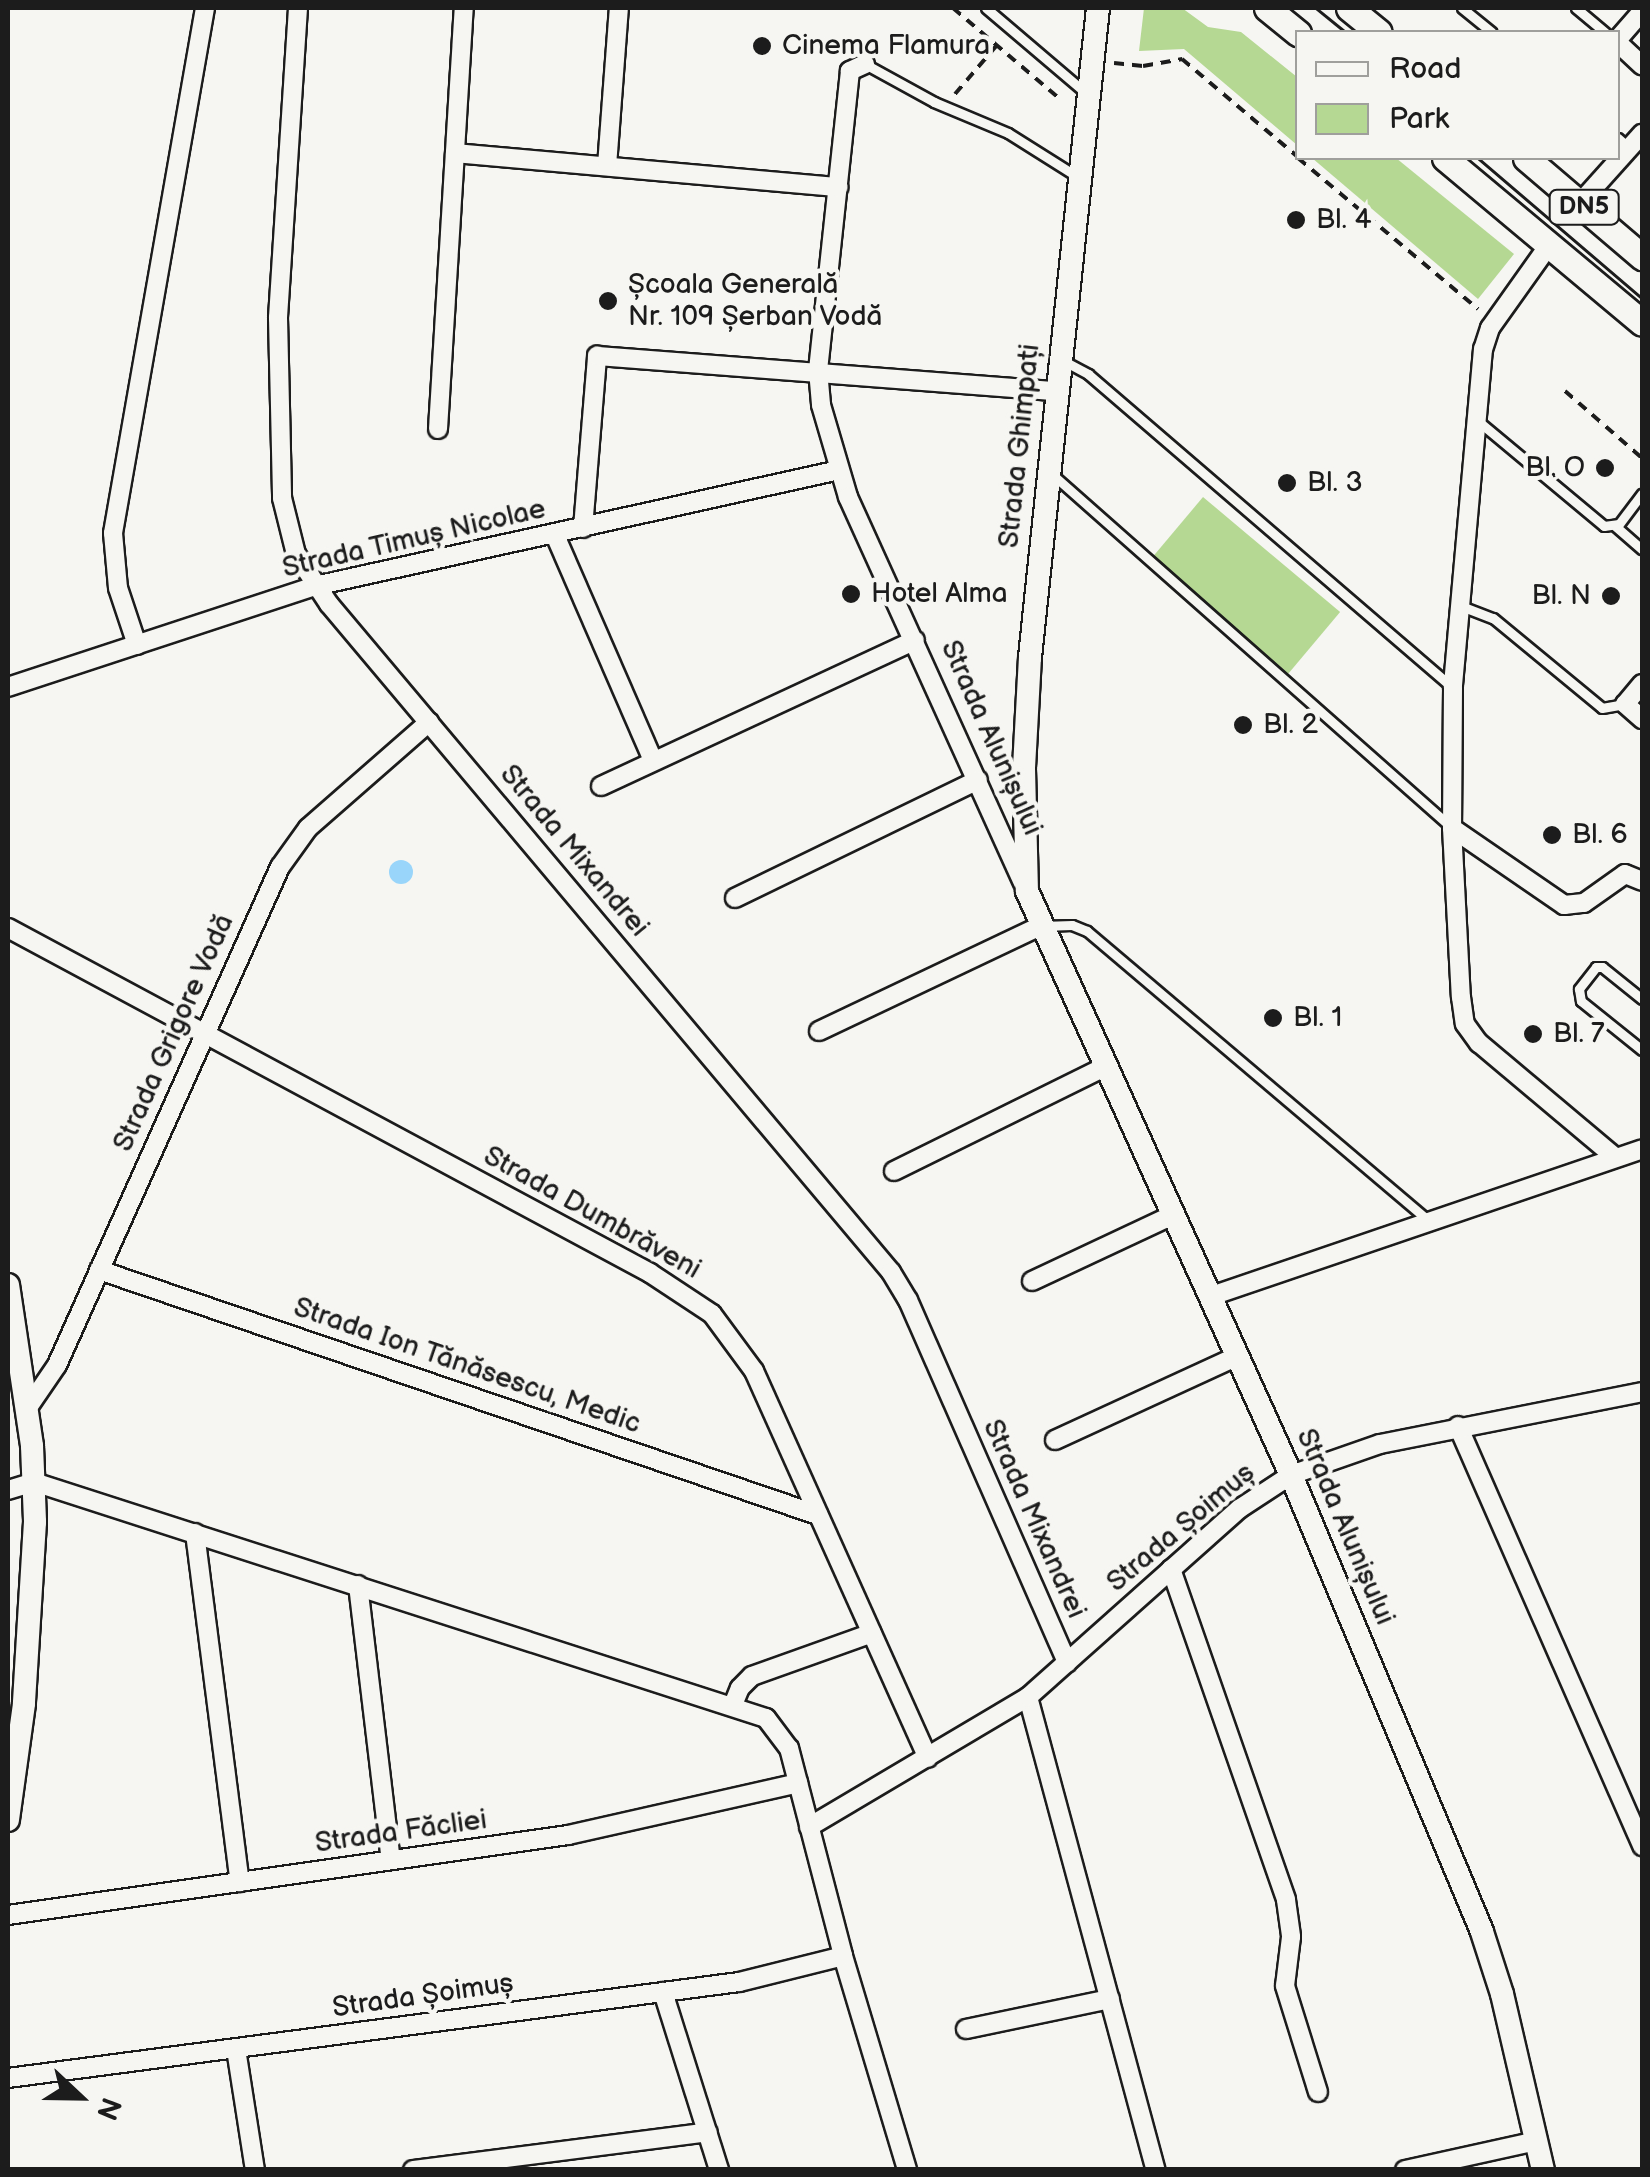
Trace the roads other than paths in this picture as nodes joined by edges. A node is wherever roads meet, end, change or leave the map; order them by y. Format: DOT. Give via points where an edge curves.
graph roads {
  1 [pos="205,8"];
  2 [pos="298,8"];
  3 [pos="464,8"];
  4 [pos="619,8"];
  5 [pos="986,8"];
  6 [pos="1098,8"];
  7 [pos="1267,8"];
  8 [pos="1349,8"];
  9 [pos="1462,8"];
  10 [pos="1576,8"];
  11 [pos="1642,10"];
  12 [pos="1376,30"];
  13 [pos="1490,30"];
  14 [pos="1603,30"];
  15 [pos="1295,31"];
  16 [pos="1620,38"];
  17 [pos="1620,43"];
  18 [pos="865,64"];
  19 [pos="1642,64"];
  20 [pos="1089,95"];
  21 [pos="455,153"];
  22 [pos="1447,160"];
  23 [pos="1528,160"];
  24 [pos="1614,160"];
  25 [pos="607,166"];
  26 [pos="1079,178"];
  27 [pos="838,187"];
  28 [pos="1580,203"];
  29 [pos="1549,245"];
  30 [pos="1642,256"];
  31 [pos="1642,323"];
  32 [pos="1060,359"];
  33 [pos="818,370"];
  34 [pos="1057,391"];
  35 [pos="1478,420"];
  36 [pos="438,429"];
  37 [pos="839,470"];
  38 [pos="1048,471"];
  39 [pos="1642,494"];
  40 [pos="1614,525"];
  41 [pos="583,528"];
  42 [pos="555,534"];
  43 [pos="1642,549"];
  44 [pos="315,586"];
  45 [pos="1460,606"];
  46 [pos="915,640"];
  47 [pos="137,645"];
  48 [pos="1642,684"];
  49 [pos="8,687"];
  50 [pos="1453,688"];
  51 [pos="1625,704"];
  52 [pos="1642,719"];
  53 [pos="430,722"];
  54 [pos="654,760"];
  55 [pos="978,780"];
  56 [pos="601,786"];
  57 [pos="1452,828"];
  58 [pos="1642,880"];
  59 [pos="1027,891"];
  60 [pos="736,898"];
  61 [pos="1040,926"];
  62 [pos="8,928"];
  63 [pos="1642,999"];
  64 [pos="202,1032"];
  65 [pos="819,1032"];
  66 [pos="1642,1050"];
  67 [pos="1104,1068"];
  68 [pos="1642,1149"];
  69 [pos="1615,1157"];
  70 [pos="894,1171"];
  71 [pos="1173,1215"];
  72 [pos="1428,1221"];
  73 [pos="99,1270"];
  74 [pos="1032,1281"];
  75 [pos="8,1285"];
  76 [pos="1211,1296"];
  77 [pos="1238,1356"];
  78 [pos="1642,1392"];
  79 [pos="27,1409"];
  80 [pos="1458,1426"];
  81 [pos="1055,1440"];
  82 [pos="1291,1476"];
  83 [pos="34,1482"];
  84 [pos="8,1490"];
  85 [pos="818,1515"];
  86 [pos="195,1532"];
  87 [pos="1171,1569"];
  88 [pos="358,1585"];
  89 [pos="872,1633"];
  90 [pos="1068,1663"];
  91 [pos="1028,1697"];
  92 [pos="734,1705"];
  93 [pos="928,1758"];
  94 [pos="798,1782"];
  95 [pos="8,1820"];
  96 [pos="809,1827"];
  97 [pos="1642,1846"];
  98 [pos="391,1860"];
  99 [pos="240,1882"];
  100 [pos="8,1915"];
  101 [pos="842,1956"];
  102 [pos="662,1992"];
  103 [pos="1110,1999"];
  104 [pos="966,2028"];
  105 [pos="236,2049"];
  106 [pos="8,2078"];
  107 [pos="1318,2092"];
  108 [pos="708,2132"];
  109 [pos="1538,2140"];
  110 [pos="536,2162"];
  111 [pos="255,2170"];
  112 [pos="413,2170"];
  113 [pos="719,2170"];
  114 [pos="907,2170"];
  115 [pos="1156,2170"];
  116 [pos="1406,2170"];
  117 [pos="1544,2170"];
  1 -- 47 [label="street" via="112,533 118,588"];
  2 -- 44 [label="street, Strada Mixandrei" via="278,318 280,463 291,541"];
  3 -- 21 [label="street"];
  4 -- 25 [label="street"];
  5 -- 20 [label="lane"];
  6 -- 20 [label="street, Strada Ghimpați"];
  7 -- 15 [label="main road"];
  8 -- 12 [label="main road"];
  9 -- 13 [label="lane"];
  10 -- 14 [label="lane"];
  11 -- 16 [label="street"];
  17 -- 19 [label="street"];
  18 -- 26 [label="lane, Strada Alunișului" via="1008,133"];
  18 -- 27 [label="street, Strada Alunișului" via="850,71"];
  20 -- 26 [label="street, Strada Ghimpați"];
  21 -- 25 [label="street"];
  21 -- 36 [label="street"];
  22 -- 29 [label="main road, DN5"];
  23 -- 28 [label="main road, DN5"];
  24 -- 28 [label="street"];
  25 -- 27 [label="street"];
  26 -- 32 [label="street, Strada Ghimpați"];
  27 -- 33 [label="street, Strada Alunișului"];
  28 -- 30 [label="main road, DN5"];
  29 -- 31 [label="main road, DN5"];
  29 -- 35 [label="street" via="1495,320 1483,349"];
  32 -- 34 [label="street, Strada Ghimpați"];
  32 -- 50 [label="lane" via="1088,374"];
  33 -- 34 [label="street"];
  33 -- 37 [label="street, Strada Alunișului"];
  33 -- 41 [label="street" via="597,356"];
  34 -- 38 [label="street, Strada Ghimpați"];
  35 -- 40 [label="lane" via="1604,526"];
  35 -- 45 [label="street"];
  37 -- 41 [label="street, Strada Timuș Nicolae"];
  37 -- 46 [label="street, Strada Alunișului"];
  38 -- 57 [label="lane"];
  38 -- 59 [label="street, Strada Ghimpați" via="1024,769"];
  39 -- 40 [label="lane"];
  40 -- 43 [label="lane"];
  41 -- 42 [label="street, Strada Timuș Nicolae"];
  42 -- 44 [label="street, Strada Timuș Nicolae"];
  42 -- 54 [label="street"];
  44 -- 47 [label="street, Strada Timuș Nicolae"];
  44 -- 53 [label="street, Strada Mixandrei"];
  45 -- 50 [label="street"];
  45 -- 51 [label="lane" via="1494,618 1602,708"];
  46 -- 54 [label="street"];
  46 -- 55 [label="street, Strada Alunișului"];
  47 -- 49 [label="street, Strada Timuș Nicolae"];
  48 -- 51 [label="street"];
  50 -- 57 [label="street"];
  51 -- 52 [label="street"];
  53 -- 64 [label="street, Strada Grigore Vodă" via="292,847"];
  53 -- 90 [label="street, Strada Mixandrei" via="891,1272"];
  54 -- 56 [label="street"];
  55 -- 59 [label="street, Strada Alunișului"];
  55 -- 60 [label="street"];
  57 -- 58 [label="street" via="1564,905 1584,903 1624,874"];
  57 -- 69 [label="street" via="1465,1024 1478,1043"];
  59 -- 61 [label="street, Strada Alunișului"];
  61 -- 65 [label="street"];
  61 -- 67 [label="street, Strada Alunișului"];
  61 -- 72 [label="lane" via="1086,931"];
  62 -- 64 [label="street, Strada Dumbrăveni"];
  63 -- 66 [label="lane" via="1602,968 1578,989 1581,1001"];
  64 -- 73 [label="street, Strada Grigore Vodă"];
  64 -- 85 [label="street, Strada Dumbrăveni" via="699,1304 745,1354"];
  67 -- 70 [label="street"];
  67 -- 71 [label="street, Strada Alunișului"];
  68 -- 69 [label="street"];
  69 -- 72 [label="street"];
  71 -- 74 [label="street"];
  71 -- 76 [label="street, Strada Alunișului"];
  72 -- 76 [label="street"];
  73 -- 79 [label="street, Strada Grigore Vodă" via="57,1365"];
  73 -- 85 [label="street, Strada Ion Tănăsescu, Medic"];
  75 -- 79 [label="street"];
  76 -- 77 [label="street, Strada Alunișului"];
  77 -- 81 [label="street"];
  77 -- 82 [label="street, Strada Alunișului"];
  78 -- 80 [label="street, Strada Șoimuș"];
  79 -- 83 [label="street"];
  80 -- 82 [label="street, Strada Șoimuș" via="1380,1444"];
  80 -- 97 [label="street"];
  82 -- 87 [label="street, Strada Șoimuș" via="1239,1509"];
  82 -- 109 [label="street, Strada Alunișului" via="1482,1932"];
  83 -- 84 [label="street"];
  83 -- 86 [label="street"];
  83 -- 95 [label="street" via="32,1614"];
  85 -- 89 [label="street, Strada Dumbrăveni"];
  86 -- 88 [label="street"];
  86 -- 99 [label="street"];
  87 -- 90 [label="street, Strada Șoimuș"];
  87 -- 107 [label="street" via="1286,1900 1291,1937 1285,1986"];
  88 -- 92 [label="street"];
  88 -- 98 [label="street"];
  89 -- 92 [label="street" via="752,1676"];
  89 -- 93 [label="street, Strada Dumbrăveni"];
  90 -- 91 [label="street, Strada Șoimuș"];
  91 -- 93 [label="street, Strada Șoimuș"];
  91 -- 103 [label="street"];
  92 -- 94 [label="street" via="775,1725"];
  93 -- 96 [label="street, Strada Șoimuș"];
  94 -- 96 [label="street"];
  94 -- 98 [label="street, Strada Făcliei" via="568,1836"];
  96 -- 101 [label="street"];
  98 -- 99 [label="street, Strada Făcliei"];
  99 -- 100 [label="street, Strada Făcliei"];
  101 -- 102 [label="street, Strada Șoimuș" via="770,1976"];
  101 -- 114 [label="street"];
  102 -- 105 [label="street, Strada Șoimuș"];
  102 -- 108 [label="street"];
  103 -- 104 [label="street"];
  103 -- 115 [label="street"];
  105 -- 106 [label="street, Strada Șoimuș"];
  105 -- 111 [label="street"];
  108 -- 110 [label="street"];
  108 -- 113 [label="street"];
  109 -- 116 [label="street"];
  109 -- 117 [label="street, Strada Alunișului"];
  110 -- 112 [label="street"];
}
